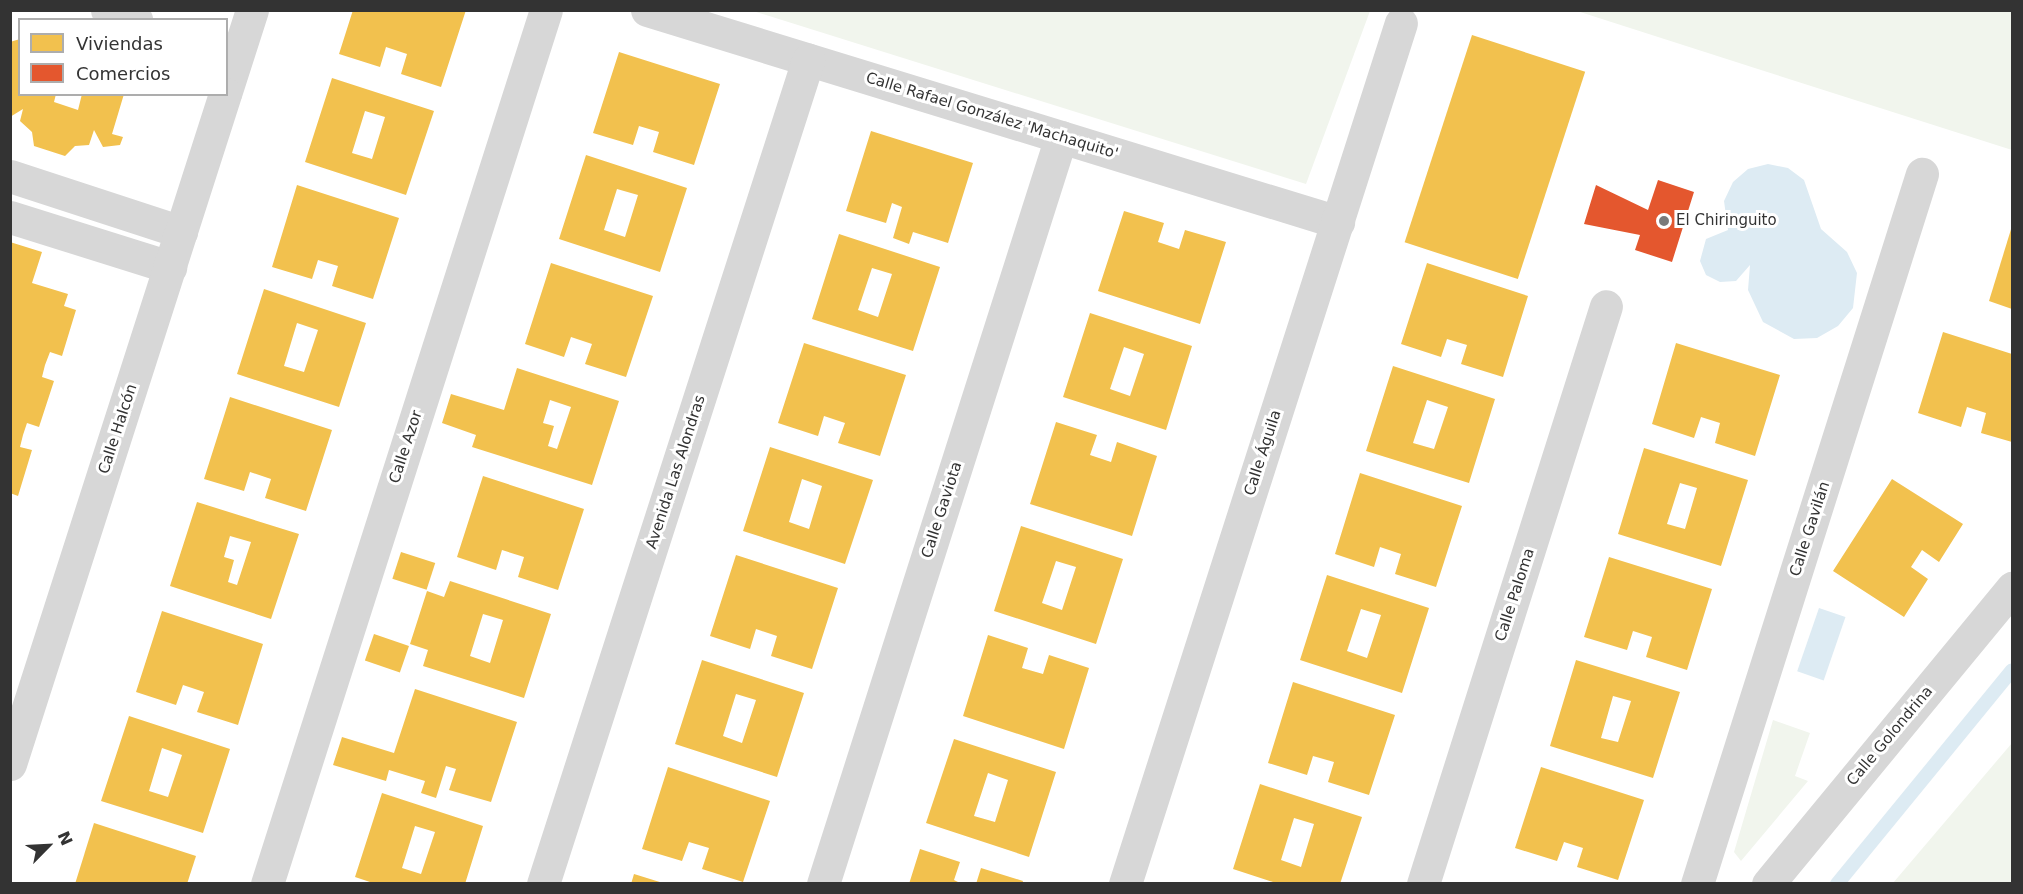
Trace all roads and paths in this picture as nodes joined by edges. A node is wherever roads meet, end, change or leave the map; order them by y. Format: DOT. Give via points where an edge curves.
graph roads {
  1 [pos="107,10"];
  2 [pos="252,10"];
  3 [pos="546,10"];
  4 [pos="647,10"];
  5 [pos="130,18"];
  6 [pos="1401,23"];
  7 [pos="233,50"];
  8 [pos="808,60"];
  9 [pos="228,81"];
  10 [pos="225,96"];
  11 [pos="1061,137"];
  12 [pos="1922,174"];
  13 [pos="10,176"];
  14 [pos="10,217"];
  15 [pos="1338,222"];
  16 [pos="181,232"];
  17 [pos="170,267"];
  18 [pos="1606,306"];
  19 [pos="2013,588"];
  20 [pos="10,764"];
  21 [pos="267,884"];
  22 [pos="543,884"];
  23 [pos="823,884"];
  24 [pos="1125,884"];
  25 [pos="1423,884"];
  26 [pos="1697,884"];
  27 [pos="1768,884"];
  1 -- 5 [label="street"];
  2 -- 7 [label="street, Calle Halcón"];
  3 -- 21 [label="street, Calle Azor"];
  4 -- 8 [label="street, Calle Rafael González 'Machaquito'"];
  6 -- 15 [label="street, Calle Águila"];
  7 -- 9 [label="street, Calle Halcón"];
  8 -- 11 [label="street, Calle Rafael González 'Machaquito'"];
  8 -- 22 [label="street, Avenida Las Alondras"];
  10 -- 16 [label="street, Calle Halcón"];
  11 -- 15 [label="street, Calle Rafael González 'Machaquito'"];
  11 -- 23 [label="street, Calle Gaviota"];
  12 -- 26 [label="street, Calle Gavilán"];
  13 -- 16 [label="street"];
  14 -- 17 [label="street"];
  15 -- 24 [label="street, Calle Águila"];
  16 -- 17 [label="street, Calle Halcón"];
  17 -- 20 [label="street, Calle Halcón"];
  18 -- 25 [label="street, Calle Paloma"];
  19 -- 27 [label="street, Calle Golondrina"];
}
